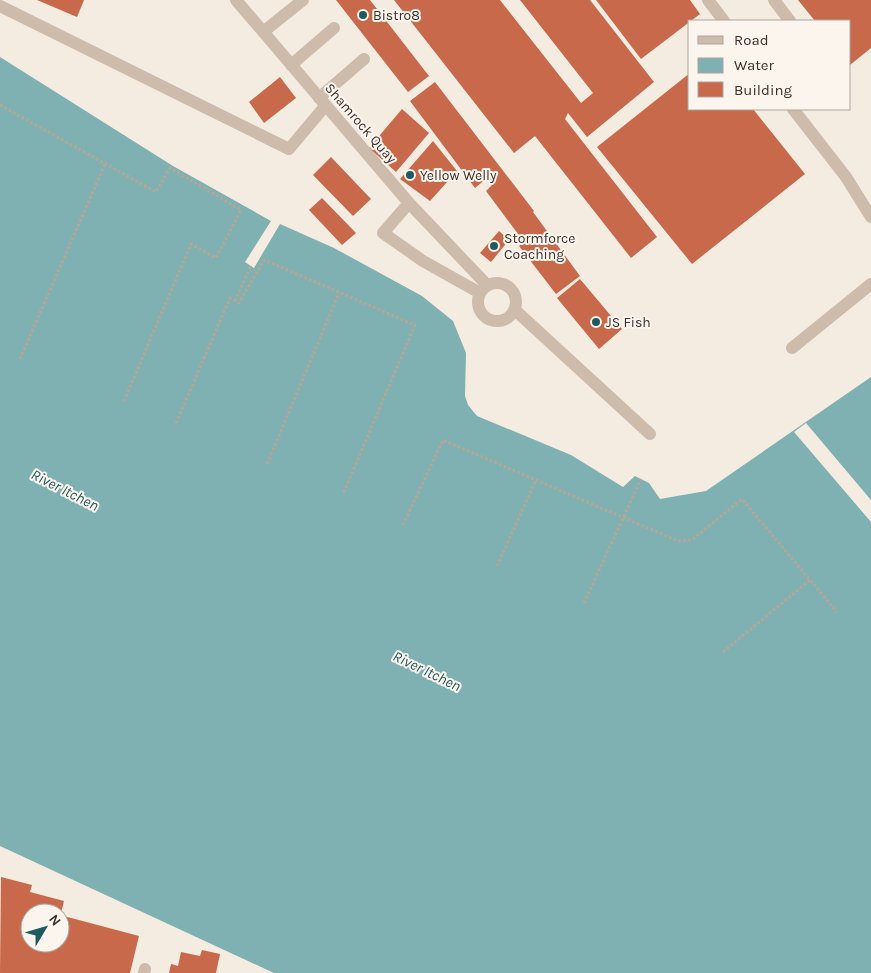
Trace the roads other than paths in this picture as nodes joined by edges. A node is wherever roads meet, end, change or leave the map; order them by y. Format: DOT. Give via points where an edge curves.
graph roads {
  1 [pos="236,0"];
  2 [pos="304,0"];
  3 [pos="708,0"];
  4 [pos="774,0"];
  5 [pos="0,6"];
  6 [pos="723,20"];
  7 [pos="789,20"];
  8 [pos="334,28"];
  9 [pos="263,32"];
  10 [pos="364,59"];
  11 [pos="291,65"];
  12 [pos="322,101"];
  13 [pos="794,110"];
  14 [pos="409,203"];
  15 [pos="871,218"];
  16 [pos="871,284"];
  17 [pos="483,289"];
  18 [pos="515,310"];
  19 [pos="792,348"];
  20 [pos="650,434"];
  1 -- 9 [label="lane, Shamrock Quay"];
  2 -- 9 [label="lane"];
  3 -- 6 [label="lane"];
  4 -- 7 [label="lane"];
  5 -- 12 [label="lane" via="290,149"];
  8 -- 11 [label="lane"];
  9 -- 11 [label="lane, Shamrock Quay"];
  10 -- 12 [label="lane"];
  11 -- 12 [label="lane, Shamrock Quay"];
  12 -- 14 [label="lane, Shamrock Quay"];
  13 -- 15 [label="lane" via="846,177"];
  14 -- 17 [label="lane, Shamrock Quay"];
  14 -- 17 [label="lane" via="383,233 423,261"];
  16 -- 19 [label="lane"];
  17 -- 18 [label="lane" via="499,282 510,287 517,298"];
  17 -- 18 [label="lane" via="478,300 479,309 490,320 505,320"];
  18 -- 20 [label="lane"];
}
